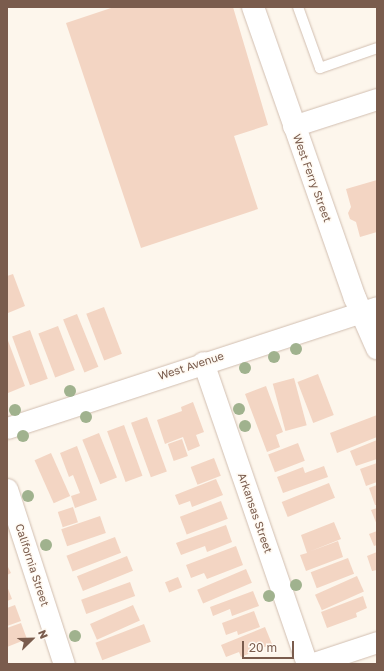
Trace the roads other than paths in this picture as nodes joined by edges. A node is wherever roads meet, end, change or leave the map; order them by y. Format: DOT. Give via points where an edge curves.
graph roads {
  1 [pos="253,7"];
  2 [pos="298,7"];
  3 [pos="377,48"];
  4 [pos="377,99"];
  5 [pos="293,126"];
  6 [pos="369,310"];
  7 [pos="377,348"];
  8 [pos="204,362"];
  9 [pos="7,428"];
  10 [pos="7,488"];
  11 [pos="377,642"];
  12 [pos="64,664"];
  13 [pos="307,664"];
  14 [pos="311,664"];
  1 -- 5 [label="street, West Ferry Street"];
  2 -- 3 [label="lane" via="320,68"];
  4 -- 5 [label="street"];
  5 -- 6 [label="street, West Ferry Street"];
  6 -- 7 [label="street, West Ferry Street"];
  6 -- 8 [label="street, West Avenue"];
  8 -- 9 [label="street, West Avenue"];
  8 -- 13 [label="street, Arkansas Street"];
  10 -- 12 [label="street, California Street"];
  11 -- 14 [label="street"];
}
